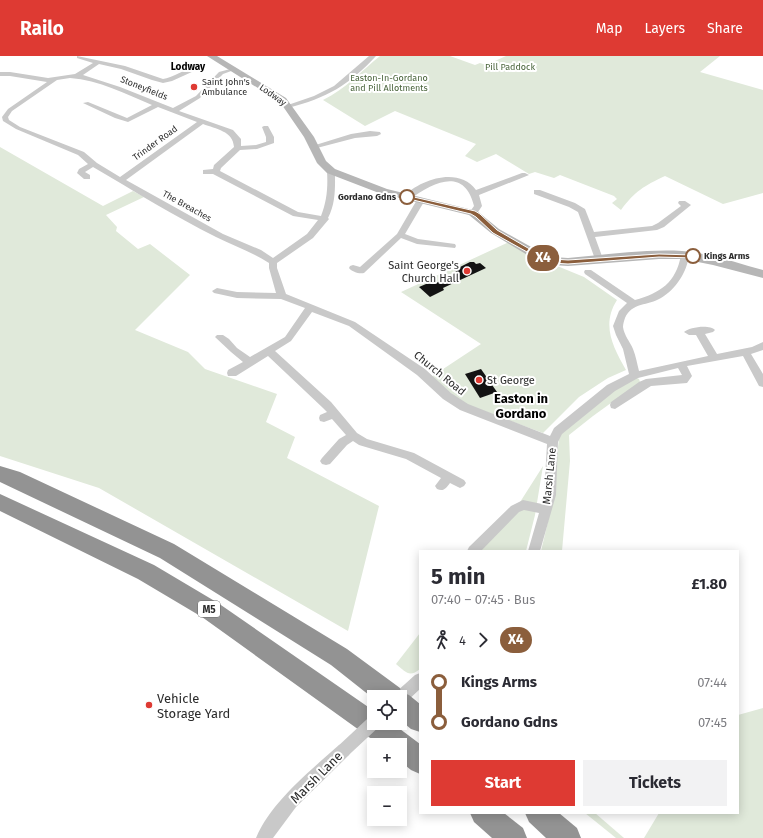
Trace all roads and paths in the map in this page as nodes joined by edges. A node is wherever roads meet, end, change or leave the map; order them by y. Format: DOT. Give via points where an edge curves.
graph roads {
  1 [pos="211,56"];
  2 [pos="373,56"];
  3 [pos="79,57"];
  4 [pos="98,62"];
  5 [pos="232,69"];
  6 [pos="187,71"];
  7 [pos="0,74"];
  8 [pos="77,76"];
  9 [pos="54,80"];
  10 [pos="86,103"];
  11 [pos="158,105"];
  12 [pos="288,106"];
  13 [pos="174,111"];
  14 [pos="201,122"];
  15 [pos="266,127"];
  16 [pos="377,134"];
  17 [pos="313,147"];
  18 [pos="238,148"];
  19 [pos="93,164"];
  20 [pos="216,171"];
  21 [pos="331,171"];
  22 [pos="206,172"];
  23 [pos="525,175"];
  24 [pos="87,177"];
  25 [pos="121,180"];
  26 [pos="536,192"];
  27 [pos="474,194"];
  28 [pos="407,197"];
  29 [pos="421,200"];
  30 [pos="687,205"];
  31 [pos="473,213"];
  32 [pos="325,219"];
  33 [pos="400,235"];
  34 [pos="592,235"];
  35 [pos="447,247"];
  36 [pos="685,255"];
  37 [pos="599,259"];
  38 [pos="273,262"];
  39 [pos="359,272"];
  40 [pos="588,272"];
  41 [pos="763,274"];
  42 [pos="218,292"];
  43 [pos="282,296"];
  44 [pos="633,302"];
  45 [pos="310,308"];
  46 [pos="710,330"];
  47 [pos="220,337"];
  48 [pos="763,345"];
  49 [pos="269,351"];
  50 [pos="745,352"];
  51 [pos="715,359"];
  52 [pos="250,362"];
  53 [pos="681,364"];
  54 [pos="232,373"];
  55 [pos="635,375"];
  56 [pos="763,383"];
  57 [pos="620,404"];
  58 [pos="334,413"];
  59 [pos="324,418"];
  60 [pos="353,436"];
  61 [pos="552,442"];
  62 [pos="334,451"];
  63 [pos="345,456"];
  64 [pos="326,461"];
  65 [pos="0,474"];
  66 [pos="460,484"];
  67 [pos="0,502"];
  68 [pos="546,510"];
  69 [pos="474,550"];
  70 [pos="534,550"];
  71 [pos="419,681"];
  72 [pos="382,690"];
  73 [pos="407,692"];
  74 [pos="407,710"];
  75 [pos="419,719"];
  76 [pos="367,729"];
  77 [pos="391,738"];
  78 [pos="407,750"];
  79 [pos="407,751"];
  80 [pos="419,760"];
  81 [pos="419,763"];
  82 [pos="470,814"];
  83 [pos="484,814"];
  84 [pos="551,824"];
  85 [pos="264,838"];
  86 [pos="494,838"];
  87 [pos="513,838"];
  88 [pos="572,838"];
  1 -- 5 [label="street, Lodway"];
  2 -- 12 [label="street" via="331,92 316,99"];
  3 -- 4 [label="street"];
  4 -- 6 [label="street" via="123,67 163,81"];
  4 -- 8 [label="street"];
  5 -- 12 [label="street, Lodway" via="283,100"];
  5 -- 13 [label="street" via="221,74 198,97"];
  7 -- 9 [label="street, Stoneyfields"];
  8 -- 9 [label="street, Stoneyfields"];
  8 -- 11 [label="street, Stoneyfields" via="118,88"];
  9 -- 19 [label="street, The Breaches" via="10,110 5,117 6,121 80,154"];
  10 -- 11 [label="street" via="129,123"];
  11 -- 13 [label="street, Stoneyfields"];
  12 -- 17 [label="street, Lodway"];
  13 -- 14 [label="street, Stoneyfields"];
  14 -- 18 [label="street, Stoneyfields" via="230,132 237,139"];
  14 -- 25 [label="street, Trinder Road"];
  15 -- 18 [label="street" via="270,143"];
  16 -- 17 [label="street" via="369,130 327,145"];
  17 -- 21 [label="street, Lodway" via="322,163"];
  18 -- 20 [label="street" via="217,167"];
  19 -- 24 [label="street" via="81,172"];
  19 -- 25 [label="street, The Breaches"];
  20 -- 22 [label="street"];
  20 -- 32 [label="street" via="219,175 296,214"];
  21 -- 28 [label="street" via="371,187"];
  21 -- 32 [label="street" via="330,206"];
  23 -- 27 [label="street"];
  25 -- 38 [label="street, The Breaches" via="220,236 258,252"];
  26 -- 34 [label="street" via="582,211"];
  27 -- 28 [label="street" via="460,181 446,179 431,182"];
  27 -- 31 [label="street" via="478,206"];
  28 -- 29 [label="street"];
  29 -- 31 [label="street"];
  29 -- 33 [label="street"];
  30 -- 34 [label="street" via="654,228"];
  31 -- 37 [label="street" via="495,231 545,259 560,262"];
  32 -- 38 [label="street" via="319,228 299,245"];
  33 -- 35 [label="street"];
  33 -- 39 [label="street"];
  34 -- 37 [label="street"];
  36 -- 37 [label="street"];
  36 -- 41 [label="street"];
  36 -- 44 [label="street" via="680,272 663,292 648,300"];
  38 -- 43 [label="street"];
  40 -- 44 [label="street"];
  42 -- 43 [label="street"];
  43 -- 45 [label="street, Church Road"];
  44 -- 55 [label="street" via="622,312 618,324"];
  45 -- 49 [label="street" via="294,333"];
  45 -- 61 [label="street, Church Road" via="352,324 421,372 447,396 464,407"];
  46 -- 51 [label="street" via="694,332"];
  47 -- 52 [label="street"];
  48 -- 50 [label="street"];
  49 -- 52 [label="street"];
  49 -- 58 [label="street"];
  50 -- 51 [label="street"];
  50 -- 56 [label="street"];
  51 -- 53 [label="street"];
  52 -- 54 [label="street"];
  53 -- 55 [label="street"];
  53 -- 57 [label="street" via="687,373 683,380 650,382"];
  55 -- 61 [label="street" via="611,388 582,410 558,431"];
  58 -- 59 [label="street"];
  58 -- 60 [label="street"];
  60 -- 62 [label="street"];
  60 -- 66 [label="street" via="363,442 410,456 445,482"];
  61 -- 68 [label="street, Marsh Lane" via="550,495"];
  62 -- 63 [label="street"];
  62 -- 64 [label="street"];
  65 -- 72 [label="highway, M5" via="167,551 339,657"];
  67 -- 77 [label="highway, M5" via="146,572 210,610"];
  68 -- 69 [label="street, Marsh Lane" via="523,505 515,508"];
  68 -- 70 [label="street, Marsh Lane"];
  71 -- 73 [label="street"];
  74 -- 75 [label="highway"];
  76 -- 85 [label="street, Marsh Lane, bridge" via="297,794"];
  78 -- 80 [label="highway, M5"];
  79 -- 81 [label="highway, M5"];
  82 -- 86 [label="highway"];
  83 -- 87 [label="highway"];
  84 -- 88 [label="highway"];
}
